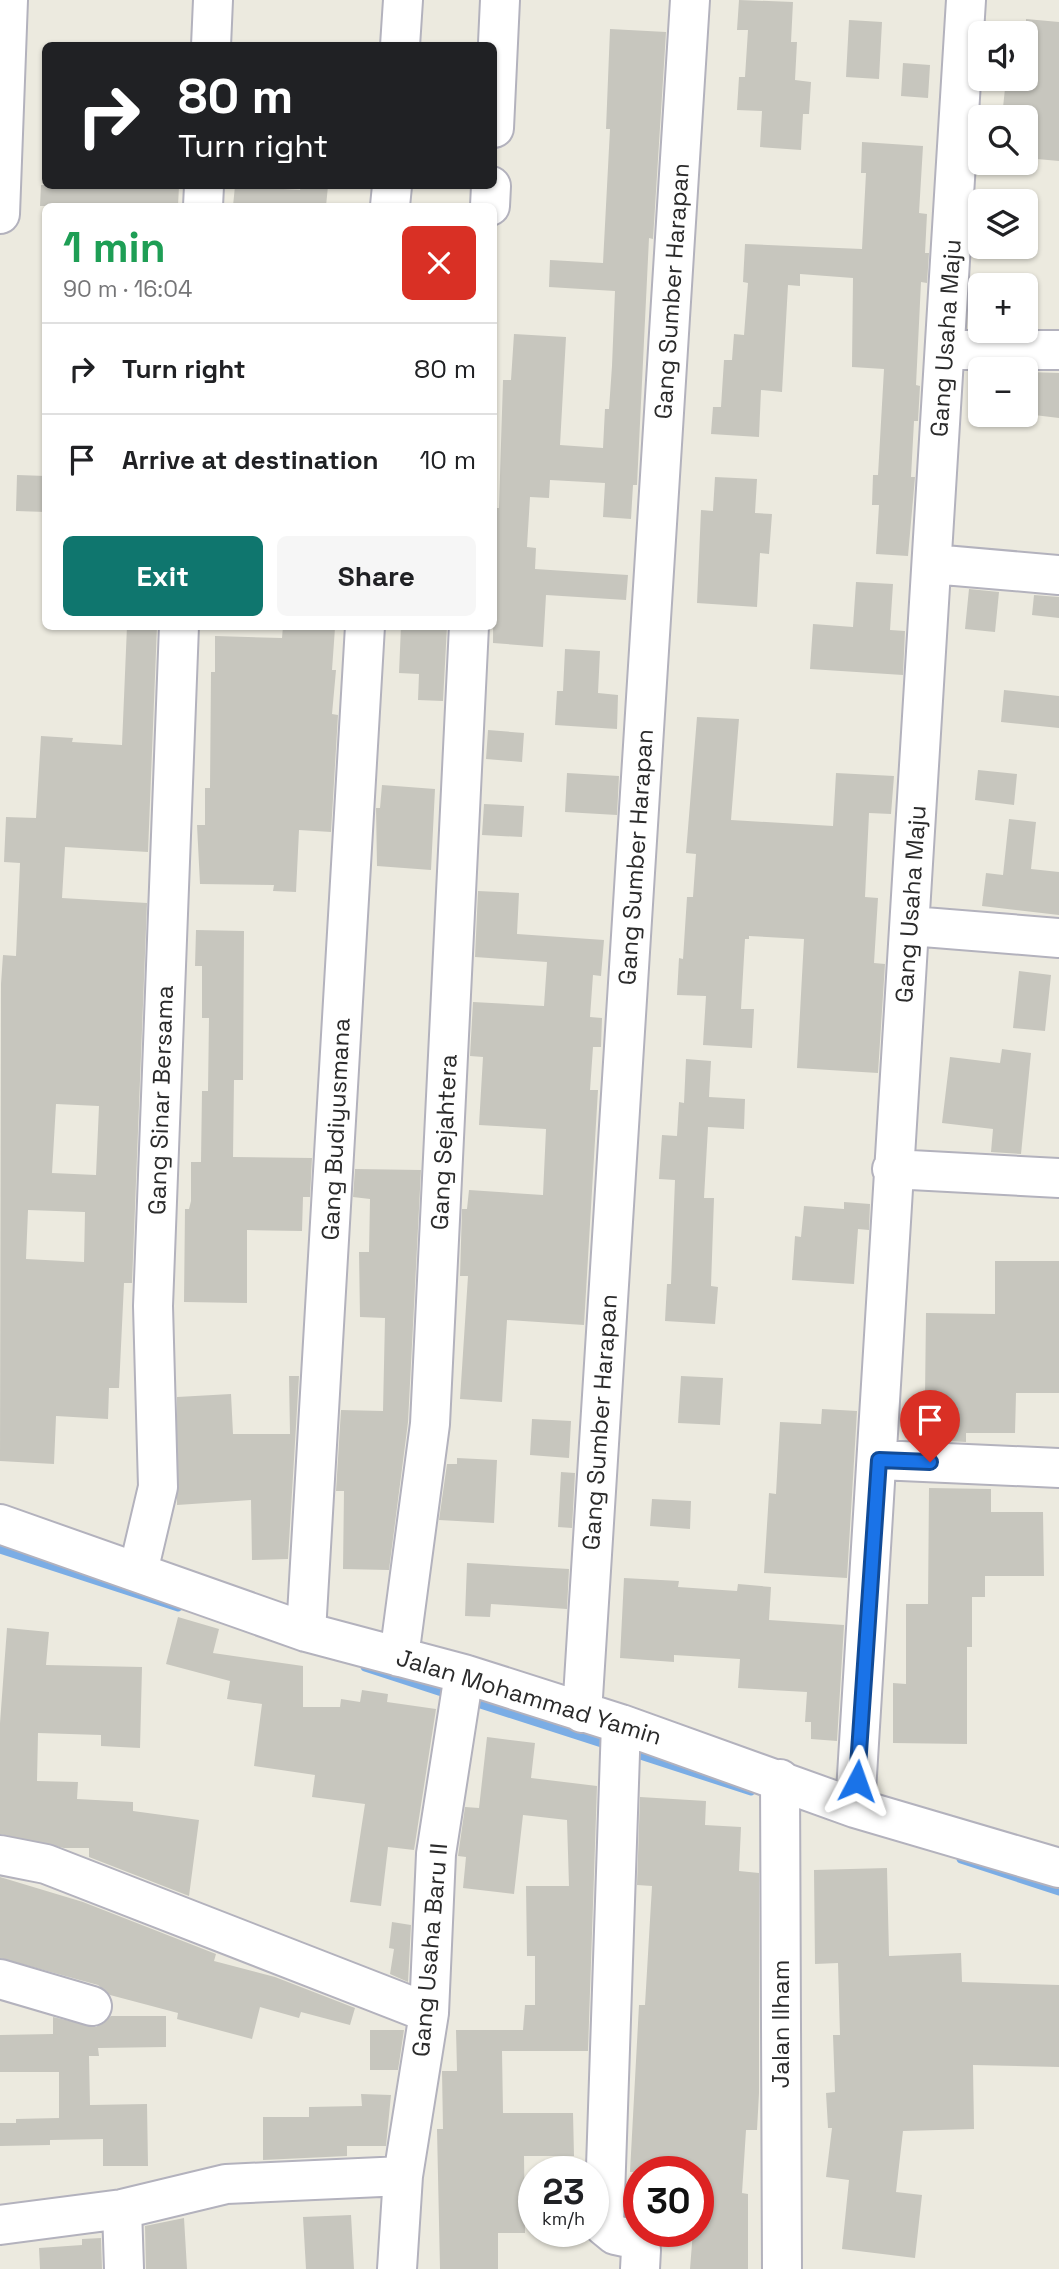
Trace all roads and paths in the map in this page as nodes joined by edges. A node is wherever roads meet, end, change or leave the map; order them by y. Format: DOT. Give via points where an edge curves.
graph roads {
  1 [pos="8,0"];
  2 [pos="213,0"];
  3 [pos="402,0"];
  4 [pos="500,0"];
  5 [pos="690,0"];
  6 [pos="966,0"];
  7 [pos="211,42"];
  8 [pos="400,42"];
  9 [pos="497,64"];
  10 [pos="0,214"];
  11 [pos="946,350"];
  12 [pos="1059,350"];
  13 [pos="932,564"];
  14 [pos="1059,575"];
  15 [pos="179,630"];
  16 [pos="366,630"];
  17 [pos="469,630"];
  18 [pos="911,926"];
  19 [pos="1059,938"];
  20 [pos="892,1169"];
  21 [pos="1059,1178"];
  22 [pos="879,1460"];
  23 [pos="1059,1468"];
  24 [pos="0,1524"];
  25 [pos="138,1572"];
  26 [pos="306,1632"];
  27 [pos="399,1657"];
  28 [pos="464,1674"];
  29 [pos="582,1713"];
  30 [pos="621,1724"];
  31 [pos="780,1779"];
  32 [pos="855,1808"];
  33 [pos="0,1855"];
  34 [pos="1059,1868"];
  35 [pos="0,1979"];
  36 [pos="92,2006"];
  37 [pos="429,2013"];
  38 [pos="403,2176"];
  39 [pos="122,2209"];
  40 [pos="0,2225"];
  41 [pos="124,2269"];
  42 [pos="397,2269"];
  43 [pos="640,2269"];
  44 [pos="782,2269"];
  1 -- 10 [label="street"];
  2 -- 7 [label="street"];
  3 -- 8 [label="street"];
  4 -- 9 [label="street"];
  5 -- 29 [label="street, Gang Sumber Harapan"];
  6 -- 11 [label="street, Gang Usaha Maju"];
  11 -- 12 [label="street"];
  11 -- 13 [label="street, Gang Usaha Maju"];
  13 -- 14 [label="street"];
  13 -- 18 [label="street, Gang Usaha Maju"];
  15 -- 25 [label="street, Gang Sinar Bersama" via="153,1306 158,1488"];
  16 -- 26 [label="street, Gang Budiyusmana"];
  17 -- 27 [label="street, Gang Sejahtera" via="430,1424"];
  18 -- 19 [label="street"];
  18 -- 20 [label="street, Gang Usaha Maju"];
  20 -- 21 [label="street"];
  20 -- 22 [label="street, Gang Usaha Maju"];
  22 -- 23 [label="street"];
  22 -- 32 [label="street, Gang Usaha Maju"];
  24 -- 25 [label="street, Jalan Mohammad Yamin"];
  25 -- 26 [label="street, Jalan Mohammad Yamin"];
  26 -- 27 [label="street, Jalan Mohammad Yamin"];
  27 -- 28 [label="street, Jalan Mohammad Yamin"];
  28 -- 29 [label="street, Jalan Mohammad Yamin"];
  28 -- 37 [label="street, Gang Usaha Baru II" via="436,1854"];
  29 -- 30 [label="street, Jalan Mohammad Yamin"];
  30 -- 31 [label="street, Jalan Mohammad Yamin"];
  30 -- 43 [label="street" via="604,2226 615,2235 638,2240"];
  31 -- 32 [label="street, Jalan Mohammad Yamin"];
  31 -- 44 [label="street, Jalan Ilham"];
  32 -- 34 [label="street, Jalan Mohammad Yamin"];
  33 -- 37 [label="street" via="46,1864"];
  35 -- 36 [label="street"];
  37 -- 38 [label="street, Gang Usaha Baru II"];
  38 -- 39 [label="street" via="226,2184"];
  38 -- 42 [label="street, Gang Usaha Baru II"];
  39 -- 40 [label="street"];
  39 -- 41 [label="street"];
}
